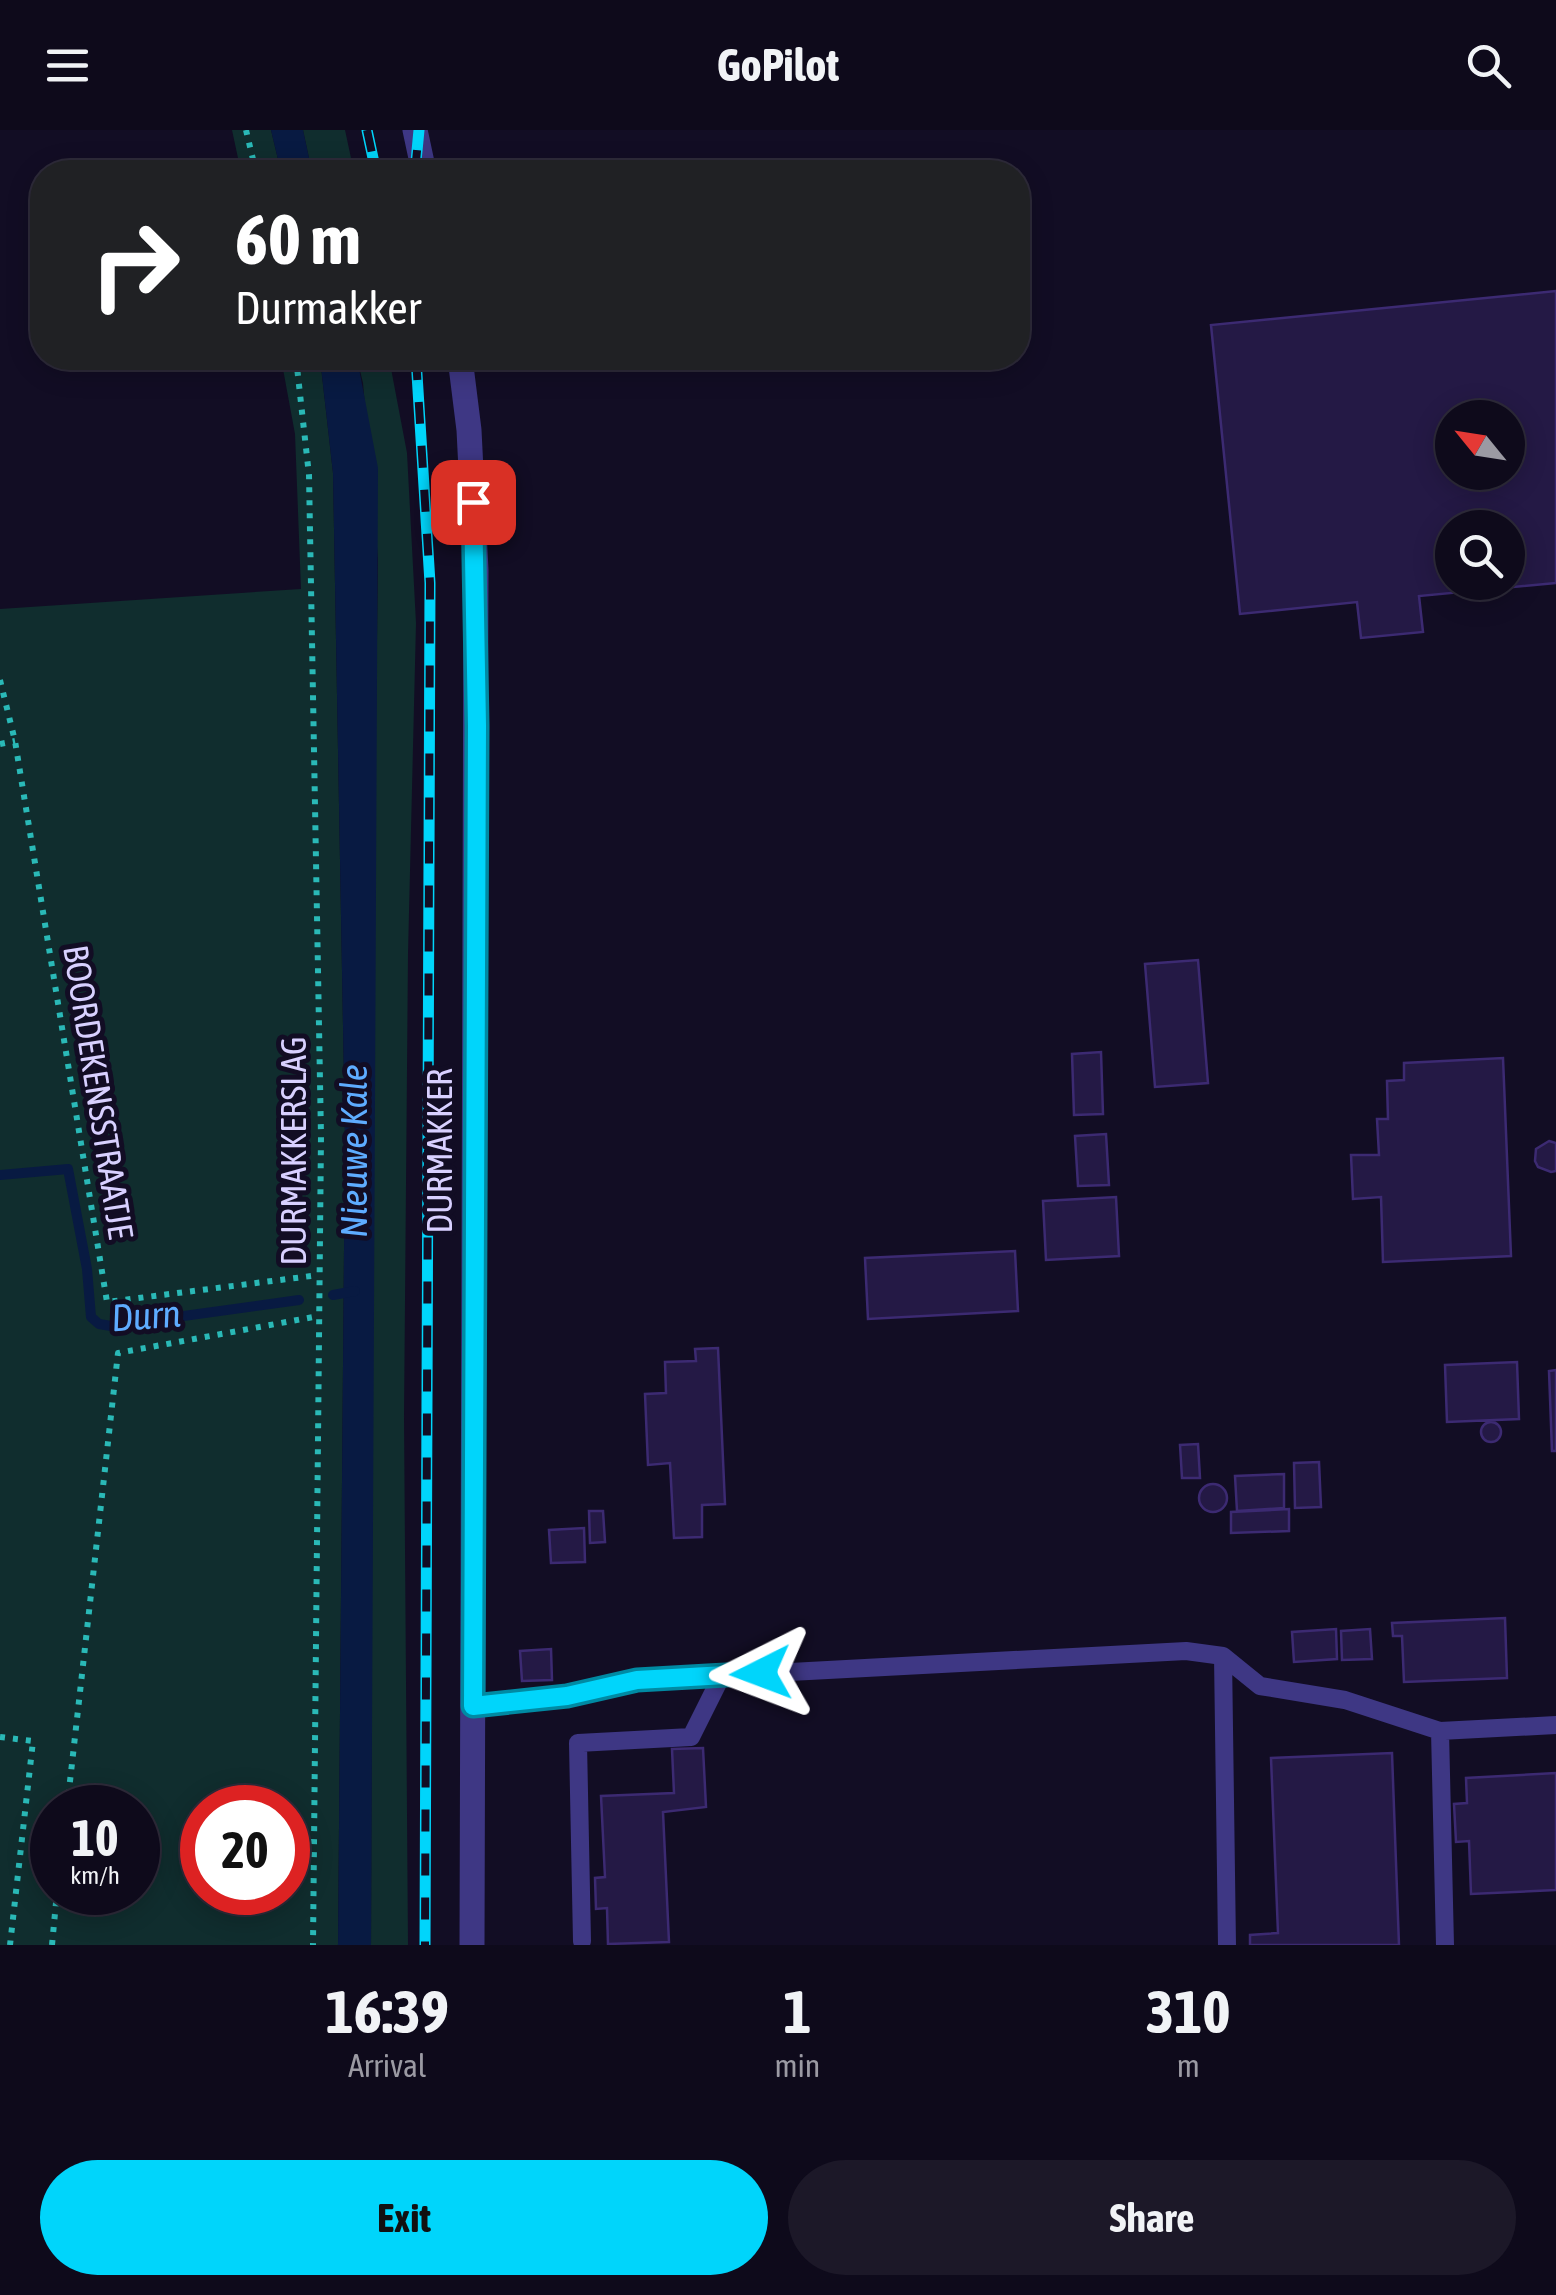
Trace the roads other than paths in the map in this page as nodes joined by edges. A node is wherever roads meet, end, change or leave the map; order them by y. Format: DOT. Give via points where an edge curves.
graph roads {
  1 [pos="415,130"];
  2 [pos="421,160"];
  3 [pos="462,370"];
  4 [pos="1223,1656"];
  5 [pos="722,1675"];
  6 [pos="473,1706"];
  7 [pos="1556,1725"];
  8 [pos="1440,1731"];
  9 [pos="582,1941"];
  10 [pos="472,1945"];
  11 [pos="1227,1945"];
  12 [pos="1445,1945"];
  1 -- 2 [label="street"];
  3 -- 6 [label="street, DURMAKKER" via="476,570"];
  4 -- 5 [label="lane" via="1186,1651"];
  4 -- 8 [label="lane" via="1260,1686 1345,1700"];
  4 -- 11 [label="lane"];
  5 -- 6 [label="lane" via="637,1680"];
  5 -- 9 [label="lane" via="691,1737 578,1743"];
  6 -- 10 [label="street, DURMAKKER"];
  7 -- 8 [label="lane"];
  8 -- 12 [label="lane"];
}
